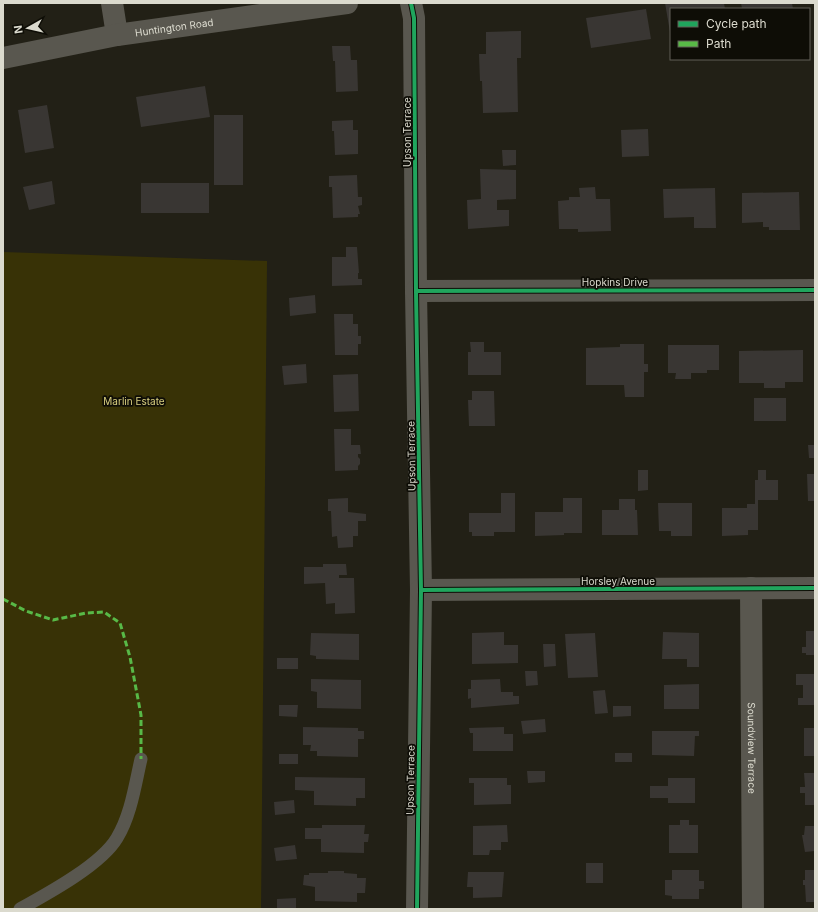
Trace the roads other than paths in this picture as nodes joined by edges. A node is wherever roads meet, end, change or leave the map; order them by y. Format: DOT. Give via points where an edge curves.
graph roads {
  1 [pos="112,3"];
  2 [pos="347,3"];
  3 [pos="411,3"];
  4 [pos="117,35"];
  5 [pos="3,58"];
  6 [pos="815,290"];
  7 [pos="416,291"];
  8 [pos="751,588"];
  9 [pos="815,588"];
  10 [pos="421,590"];
  11 [pos="141,759"];
  12 [pos="20,909"];
  13 [pos="417,909"];
  14 [pos="753,909"];
  1 -- 4 [label="street"];
  2 -- 4 [label="street, Huntington Road"];
  3 -- 7 [label="street, Upson Terrace" via="414,18"];
  4 -- 5 [label="street, Huntington Road"];
  6 -- 7 [label="street, Hopkins Drive"];
  7 -- 10 [label="street, Upson Terrace"];
  8 -- 9 [label="street, Horsley Avenue"];
  8 -- 10 [label="street, Horsley Avenue"];
  8 -- 14 [label="street, Soundview Terrace"];
  10 -- 13 [label="street, Upson Terrace"];
  11 -- 12 [label="lane" via="129,808 116,839 98,858 52,891"];
}
